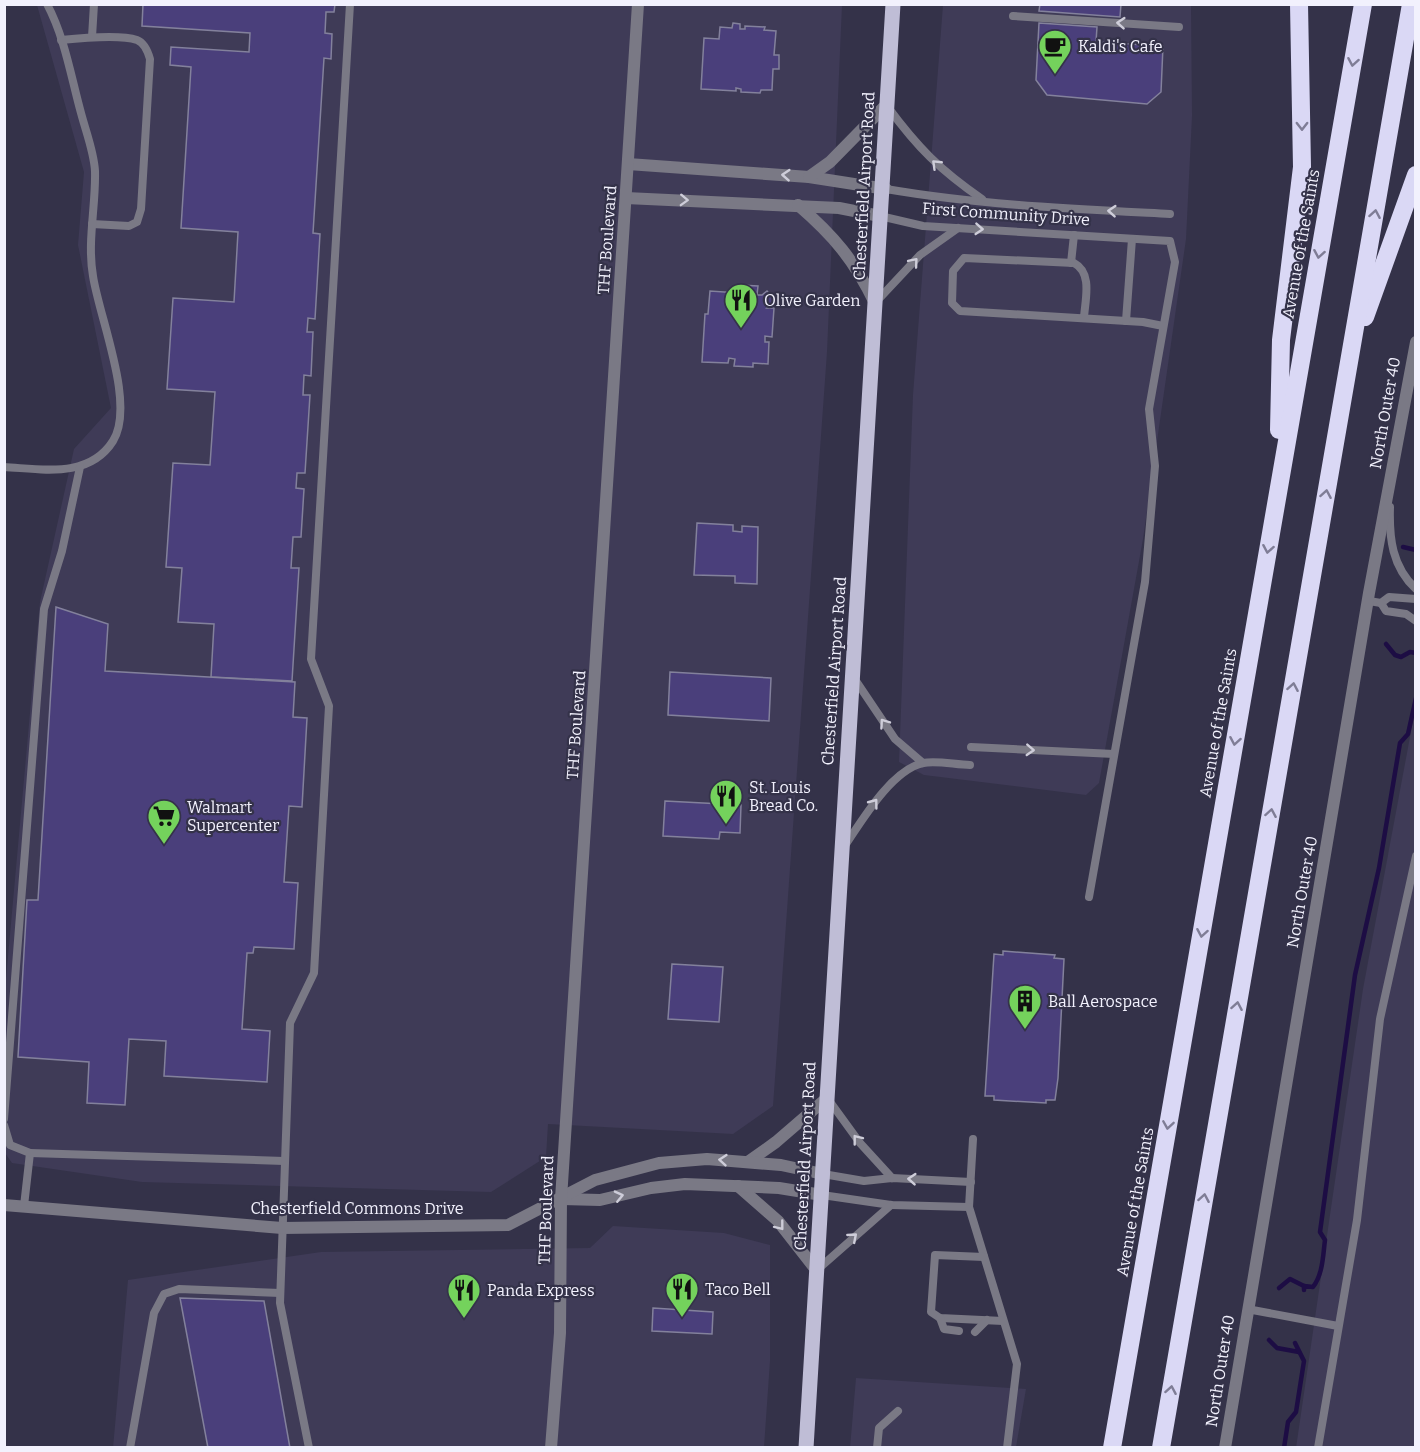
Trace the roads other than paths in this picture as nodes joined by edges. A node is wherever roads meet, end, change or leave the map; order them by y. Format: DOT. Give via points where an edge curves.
graph roads {
  1 [pos="47,4"];
  2 [pos="94,4"];
  3 [pos="350,4"];
  4 [pos="638,4"];
  5 [pos="893,4"];
  6 [pos="1299,4"];
  7 [pos="1363,4"];
  8 [pos="1411,4"];
  9 [pos="1013,16"];
  10 [pos="1179,27"];
  11 [pos="92,38"];
  12 [pos="61,40"];
  13 [pos="886,105"];
  14 [pos="628,164"];
  15 [pos="1416,175"];
  16 [pos="809,177"];
  17 [pos="884,188"];
  18 [pos="626,198"];
  19 [pos="983,200"];
  20 [pos="798,205"];
  21 [pos="1170,214"];
  22 [pos="880,216"];
  23 [pos="92,224"];
  24 [pos="959,228"];
  25 [pos="1074,235"];
  26 [pos="1132,238"];
  27 [pos="1071,263"];
  28 [pos="875,303"];
  29 [pos="1083,318"];
  30 [pos="1126,321"];
  31 [pos="1163,326"];
  32 [pos="1416,342"];
  33 [pos="1350,355"];
  34 [pos="4,467"];
  35 [pos="80,467"];
  36 [pos="1390,476"];
  37 [pos="1278,491"];
  38 [pos="1416,589"];
  39 [pos="1416,599"];
  40 [pos="1375,602"];
  41 [pos="1406,614"];
  42 [pos="1416,615"];
  43 [pos="1416,621"];
  44 [pos="853,676"];
  45 [pos="971,747"];
  46 [pos="1114,754"];
  47 [pos="923,763"];
  48 [pos="970,765"];
  49 [pos="841,852"];
  50 [pos="1416,855"];
  51 [pos="1089,897"];
  52 [pos="827,1098"];
  53 [pos="4,1119"];
  54 [pos="4,1125"];
  55 [pos="973,1139"];
  56 [pos="30,1153"];
  57 [pos="284,1161"];
  58 [pos="748,1162"];
  59 [pos="822,1174"];
  60 [pos="892,1178"];
  61 [pos="971,1182"];
  62 [pos="738,1186"];
  63 [pos="822,1195"];
  64 [pos="561,1199"];
  65 [pos="4,1204"];
  66 [pos="891,1205"];
  67 [pos="24,1206"];
  68 [pos="969,1207"];
  69 [pos="282,1228"];
  70 [pos="984,1257"];
  71 [pos="817,1271"];
  72 [pos="280,1293"];
  73 [pos="1247,1309"];
  74 [pos="940,1318"];
  75 [pos="987,1320"];
  76 [pos="1003,1321"];
  77 [pos="1338,1326"];
  78 [pos="960,1330"];
  79 [pos="975,1332"];
  80 [pos="898,1411"];
  81 [pos="130,1448"];
  82 [pos="309,1448"];
  83 [pos="552,1448"];
  84 [pos="806,1448"];
  85 [pos="877,1448"];
  86 [pos="1006,1448"];
  87 [pos="1112,1448"];
  88 [pos="1161,1448"];
  89 [pos="1225,1448"];
  90 [pos="1318,1448"];
  1 -- 12 [label="lane"];
  2 -- 11 [label="lane"];
  3 -- 57 [label="lane" via="311,659 329,706 314,973 290,1023"];
  4 -- 14 [label="street, THF Boulevard"];
  5 -- 13 [label="main road, Chesterfield Airport Road"];
  6 -- 37 [label="highway, one-way" via="1302,167 1281,339"];
  7 -- 37 [label="highway, Avenue of the Saints, one-way"];
  33 -- 8 [label="highway, one-way"];
  10 -- 9 [label="lane, one-way"];
  11 -- 12 [label="lane"];
  11 -- 23 [label="lane" via="138,40 150,59 139,216 129,226"];
  12 -- 23 [label="lane" via="95,170"];
  13 -- 16 [label="street" via="830,162"];
  13 -- 17 [label="main road, Chesterfield Airport Road"];
  19 -- 13 [label="lane, one-way" via="945,173 915,144"];
  16 -- 14 [label="street, First Community Drive, one-way"];
  14 -- 18 [label="street, THF Boulevard"];
  15 -- 33 [label="highway"];
  16 -- 17 [label="street, First Community Drive"];
  17 -- 19 [label="lane, First Community Drive"];
  17 -- 22 [label="main road, Chesterfield Airport Road"];
  18 -- 20 [label="street, First Community Drive, one-way"];
  18 -- 64 [label="street, THF Boulevard"];
  21 -- 19 [label="lane, First Community Drive, one-way"];
  20 -- 22 [label="street, First Community Drive"];
  20 -- 28 [label="street" via="847,252"];
  22 -- 24 [label="lane, First Community Drive" via="922,226"];
  22 -- 28 [label="main road, Chesterfield Airport Road"];
  23 -- 35 [label="lane" via="93,275 119,392 120,417 114,440 100,457"];
  24 -- 25 [label="lane, First Community Drive, one-way"];
  28 -- 24 [label="lane, one-way" via="920,255"];
  25 -- 26 [label="lane, First Community Drive"];
  25 -- 27 [label="lane"];
  26 -- 30 [label="lane"];
  26 -- 31 [label="lane, First Community Drive" via="1170,241 1174,262"];
  27 -- 29 [label="lane" via="1082,267 1086,274"];
  27 -- 29 [label="lane" via="964,258 953,271 952,303 960,312"];
  28 -- 44 [label="main road, Chesterfield Airport Road"];
  29 -- 30 [label="lane"];
  30 -- 31 [label="lane"];
  31 -- 46 [label="lane" via="1149,409 1155,466 1145,582"];
  32 -- 36 [label="street, North Outer 40"];
  88 -- 33 [label="highway, one-way"];
  34 -- 35 [label="lane"];
  35 -- 53 [label="lane" via="62,551 44,609"];
  36 -- 38 [label="lane" via="1389,530 1394,552 1400,572"];
  36 -- 40 [label="street, North Outer 40"];
  37 -- 87 [label="highway, Avenue of the Saints, one-way"];
  39 -- 40 [label="lane" via="1389,597"];
  40 -- 41 [label="lane" via="1386,611"];
  40 -- 73 [label="street, North Outer 40"];
  41 -- 42 [label="lane"];
  41 -- 43 [label="lane"];
  47 -- 44 [label="lane, one-way" via="895,739"];
  44 -- 49 [label="main road, Chesterfield Airport Road"];
  45 -- 46 [label="lane, one-way"];
  46 -- 51 [label="lane"];
  47 -- 48 [label="lane"];
  49 -- 47 [label="lane, one-way" via="887,787"];
  49 -- 52 [label="main road, Chesterfield Airport Road"];
  50 -- 77 [label="lane" via="1380,1019 1366,1162"];
  52 -- 58 [label="street"];
  52 -- 59 [label="main road, Chesterfield Airport Road"];
  60 -- 52 [label="lane, one-way"];
  54 -- 56 [label="lane" via="10,1146"];
  55 -- 61 [label="lane"];
  56 -- 57 [label="lane"];
  56 -- 67 [label="lane"];
  57 -- 69 [label="lane"];
  58 -- 59 [label="street, Chesterfield Commons Drive"];
  58 -- 64 [label="street, Chesterfield Commons Drive, one-way" via="707,1159 659,1163 595,1180"];
  59 -- 60 [label="lane" via="864,1181"];
  59 -- 63 [label="main road, Chesterfield Airport Road"];
  61 -- 60 [label="lane, one-way"];
  61 -- 68 [label="lane"];
  62 -- 63 [label="street, Chesterfield Commons Drive"];
  64 -- 62 [label="street, Chesterfield Commons Drive, one-way" via="600,1200 686,1184"];
  62 -- 71 [label="street, one-way" via="778,1221"];
  63 -- 66 [label="lane"];
  63 -- 71 [label="main road, Chesterfield Airport Road"];
  64 -- 69 [label="street, Chesterfield Commons Drive" via="508,1225"];
  64 -- 83 [label="street, THF Boulevard" via="560,1333"];
  65 -- 67 [label="street, Chesterfield Commons Drive"];
  66 -- 68 [label="lane"];
  71 -- 66 [label="lane, one-way"];
  67 -- 69 [label="street, Chesterfield Commons Drive"];
  68 -- 70 [label="lane"];
  69 -- 72 [label="lane"];
  70 -- 74 [label="lane" via="935,1255 931,1312"];
  70 -- 76 [label="lane"];
  71 -- 84 [label="main road, Chesterfield Airport Road"];
  72 -- 81 [label="lane" via="179,1289 164,1294 154,1313"];
  72 -- 82 [label="lane"];
  73 -- 77 [label="lane"];
  73 -- 89 [label="street, North Outer 40"];
  74 -- 75 [label="lane"];
  74 -- 78 [label="lane" via="944,1329"];
  75 -- 76 [label="lane"];
  75 -- 79 [label="lane"];
  76 -- 86 [label="lane" via="1017,1364"];
  77 -- 90 [label="lane"];
  80 -- 85 [label="lane" via="879,1428"];
}
